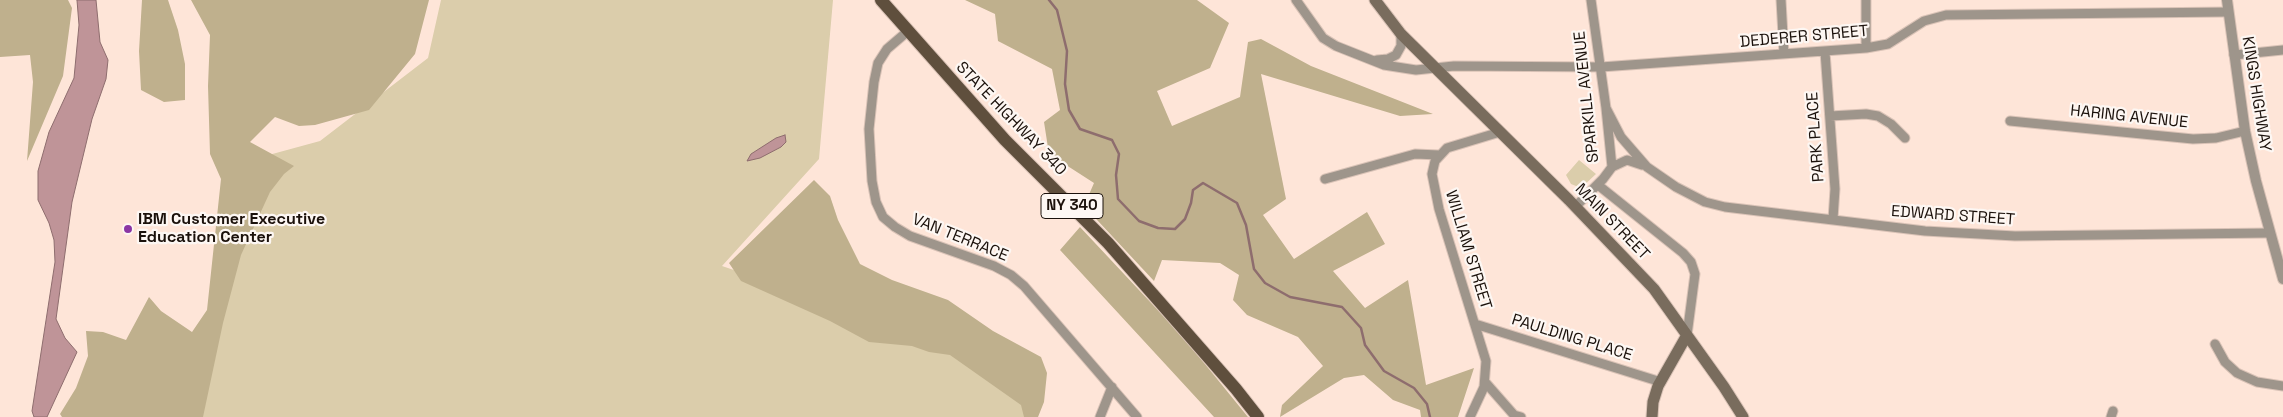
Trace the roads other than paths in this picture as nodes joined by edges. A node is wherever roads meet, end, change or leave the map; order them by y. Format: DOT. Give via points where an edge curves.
graph roads {
  1 [pos="881,0"];
  2 [pos="1296,0"];
  3 [pos="1375,0"];
  4 [pos="1591,0"];
  5 [pos="1781,0"];
  6 [pos="1866,0"];
  7 [pos="2227,0"];
  8 [pos="2228,12"];
  9 [pos="908,31"];
  10 [pos="1401,34"];
  11 [pos="1866,48"];
  12 [pos="2283,50"];
  13 [pos="1825,52"];
  14 [pos="1784,54"];
  15 [pos="2234,55"];
  16 [pos="1372,60"];
  17 [pos="1601,66"];
  18 [pos="1435,68"];
  19 [pos="1606,108"];
  20 [pos="1830,116"];
  21 [pos="2010,121"];
  22 [pos="2244,131"];
  23 [pos="1500,132"];
  24 [pos="1905,138"];
  25 [pos="1440,155"];
  26 [pos="1612,167"];
  27 [pos="1646,167"];
  28 [pos="1325,179"];
  29 [pos="1598,185"];
  30 [pos="1575,207"];
  31 [pos="1833,219"];
  32 [pos="2269,233"];
  33 [pos="2283,279"];
  34 [pos="1475,324"];
  35 [pos="1687,335"];
  36 [pos="2215,344"];
  37 [pos="1485,382"];
  38 [pos="1661,382"];
  39 [pos="2283,386"];
  40 [pos="1112,387"];
  41 [pos="1100,417"];
  42 [pos="1137,417"];
  43 [pos="1258,417"];
  44 [pos="1470,417"];
  45 [pos="1520,417"];
  46 [pos="1652,417"];
  47 [pos="1743,417"];
  1 -- 9 [label="main road, STATE HIGHWAY 340 / NY 340"];
  2 -- 16 [label="street, DEDERER STREET" via="1323,38"];
  3 -- 10 [label="main road, MAIN STREET"];
  4 -- 17 [label="street, SPARKILL AVENUE"];
  5 -- 14 [label="street"];
  6 -- 11 [label="street"];
  7 -- 8 [label="street, KINGS HIGHWAY"];
  8 -- 11 [label="street, DEDERER STREET" via="1946,15 1924,21 1888,44"];
  8 -- 15 [label="street, KINGS HIGHWAY"];
  9 -- 40 [label="street, VAN TERRACE" via="887,49 878,63 874,82 869,128 872,181 883,217 910,236 1011,275"];
  9 -- 43 [label="main road, STATE HIGHWAY 340 / NY 340" via="1005,140 1108,243"];
  10 -- 16 [label="street" via="1401,46 1396,55 1388,60"];
  10 -- 18 [label="main road, MAIN STREET"];
  11 -- 13 [label="street, DEDERER STREET"];
  12 -- 15 [label="street"];
  13 -- 14 [label="street, DEDERER STREET"];
  13 -- 20 [label="street, PARK PLACE"];
  14 -- 17 [label="street, DEDERER STREET"];
  15 -- 22 [label="street, KINGS HIGHWAY"];
  16 -- 18 [label="street, DEDERER STREET" via="1401,69"];
  17 -- 18 [label="street, DEDERER STREET"];
  17 -- 19 [label="street, SPARKILL AVENUE"];
  18 -- 23 [label="main road, MAIN STREET"];
  19 -- 26 [label="street, SPARKILL AVENUE"];
  19 -- 27 [label="street" via="1621,137"];
  20 -- 24 [label="street" via="1878,116"];
  20 -- 31 [label="street, PARK PLACE"];
  21 -- 22 [label="street, HARING AVENUE" via="2193,139 2216,138"];
  22 -- 32 [label="street, KINGS HIGHWAY"];
  23 -- 25 [label="street" via="1457,144"];
  23 -- 30 [label="main road, MAIN STREET"];
  25 -- 28 [label="street" via="1415,154"];
  25 -- 34 [label="street, WILLIAM STREET" via="1432,174 1435,193"];
  26 -- 27 [label="street" via="1628,160"];
  26 -- 29 [label="street, SPARKILL AVENUE"];
  27 -- 31 [label="street, EDWARD STREET" via="1705,202 1751,211"];
  29 -- 30 [label="street, SPARKILL AVENUE"];
  29 -- 35 [label="street" via="1691,262 1695,274"];
  30 -- 35 [label="main road, MAIN STREET" via="1654,289"];
  31 -- 32 [label="street, EDWARD STREET" via="2015,236"];
  32 -- 33 [label="street, KINGS HIGHWAY"];
  34 -- 37 [label="street, WILLIAM STREET" via="1486,361"];
  34 -- 38 [label="street, PAULDING PLACE"];
  35 -- 38 [label="main road"];
  35 -- 47 [label="main road, MAIN STREET"];
  36 -- 39 [label="street" via="2225,362 2237,373 2256,382"];
  37 -- 44 [label="street, WILLIAM STREET"];
  37 -- 45 [label="street" via="1514,415"];
  38 -- 46 [label="main road" via="1654,397"];
  40 -- 41 [label="street"];
  40 -- 42 [label="street, VAN TERRACE"];
}
